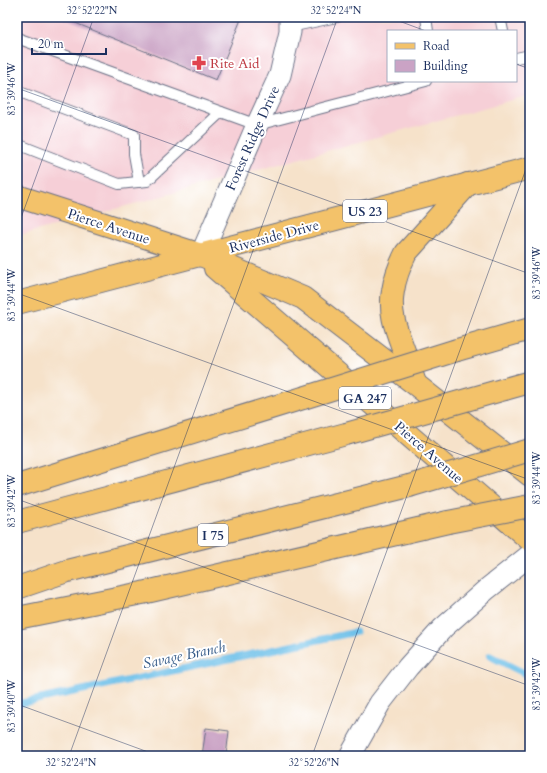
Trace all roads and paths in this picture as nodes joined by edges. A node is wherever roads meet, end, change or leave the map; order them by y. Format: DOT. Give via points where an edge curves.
graph roads {
  1 [pos="337,17"];
  2 [pos="426,17"];
  3 [pos="500,17"];
  4 [pos="290,22"];
  5 [pos="428,30"];
  6 [pos="503,30"];
  7 [pos="17,38"];
  8 [pos="530,55"];
  9 [pos="517,58"];
  10 [pos="422,82"];
  11 [pos="17,91"];
  12 [pos="221,112"];
  13 [pos="257,125"];
  14 [pos="17,144"];
  15 [pos="530,168"];
  16 [pos="139,182"];
  17 [pos="468,184"];
  18 [pos="17,196"];
  19 [pos="201,255"];
  20 [pos="17,303"];
  21 [pos="530,329"];
  22 [pos="530,382"];
  23 [pos="416,384"];
  24 [pos="530,450"];
  25 [pos="530,475"];
  26 [pos="17,486"];
  27 [pos="530,506"];
  28 [pos="17,522"];
  29 [pos="530,540"];
  30 [pos="530,555"];
  31 [pos="17,588"];
  32 [pos="17,618"];
  33 [pos="350,756"];
  1 -- 4 [label="lane"];
  2 -- 5 [label="lane"];
  3 -- 6 [label="lane"];
  4 -- 13 [label="street, Forest Ridge Drive" via="280,75"];
  7 -- 12 [label="lane"];
  8 -- 9 [label="lane"];
  10 -- 13 [label="lane"];
  11 -- 16 [label="lane" via="134,135 134,154"];
  12 -- 13 [label="lane"];
  12 -- 16 [label="lane" via="147,181"];
  13 -- 19 [label="street, Forest Ridge Drive"];
  14 -- 16 [label="lane" via="119,184"];
  15 -- 17 [label="main road, Riverside Drive / US 23"];
  17 -- 19 [label="main road, Riverside Drive / US 23"];
  17 -- 23 [label="main road" via="406,253 392,292 393,320"];
  18 -- 19 [label="main road, Pierce Avenue / GA 247"];
  19 -- 20 [label="main road, Riverside Drive / US 23"];
  19 -- 23 [label="main road, Pierce Avenue / GA 247" via="303,298"];
  19 -- 29 [label="main road, Pierce Avenue / GA 247"];
  21 -- 26 [label="main road, bridge"];
  22 -- 28 [label="main road, bridge"];
  23 -- 25 [label="main road, Pierce Avenue / GA 247"];
  24 -- 31 [label="main road, I 75, bridge" via="409,486 67,572"];
  27 -- 32 [label="main road, bridge" via="448,522 142,593"];
  30 -- 33 [label="street" via="443,628 413,661 380,703"];
}
